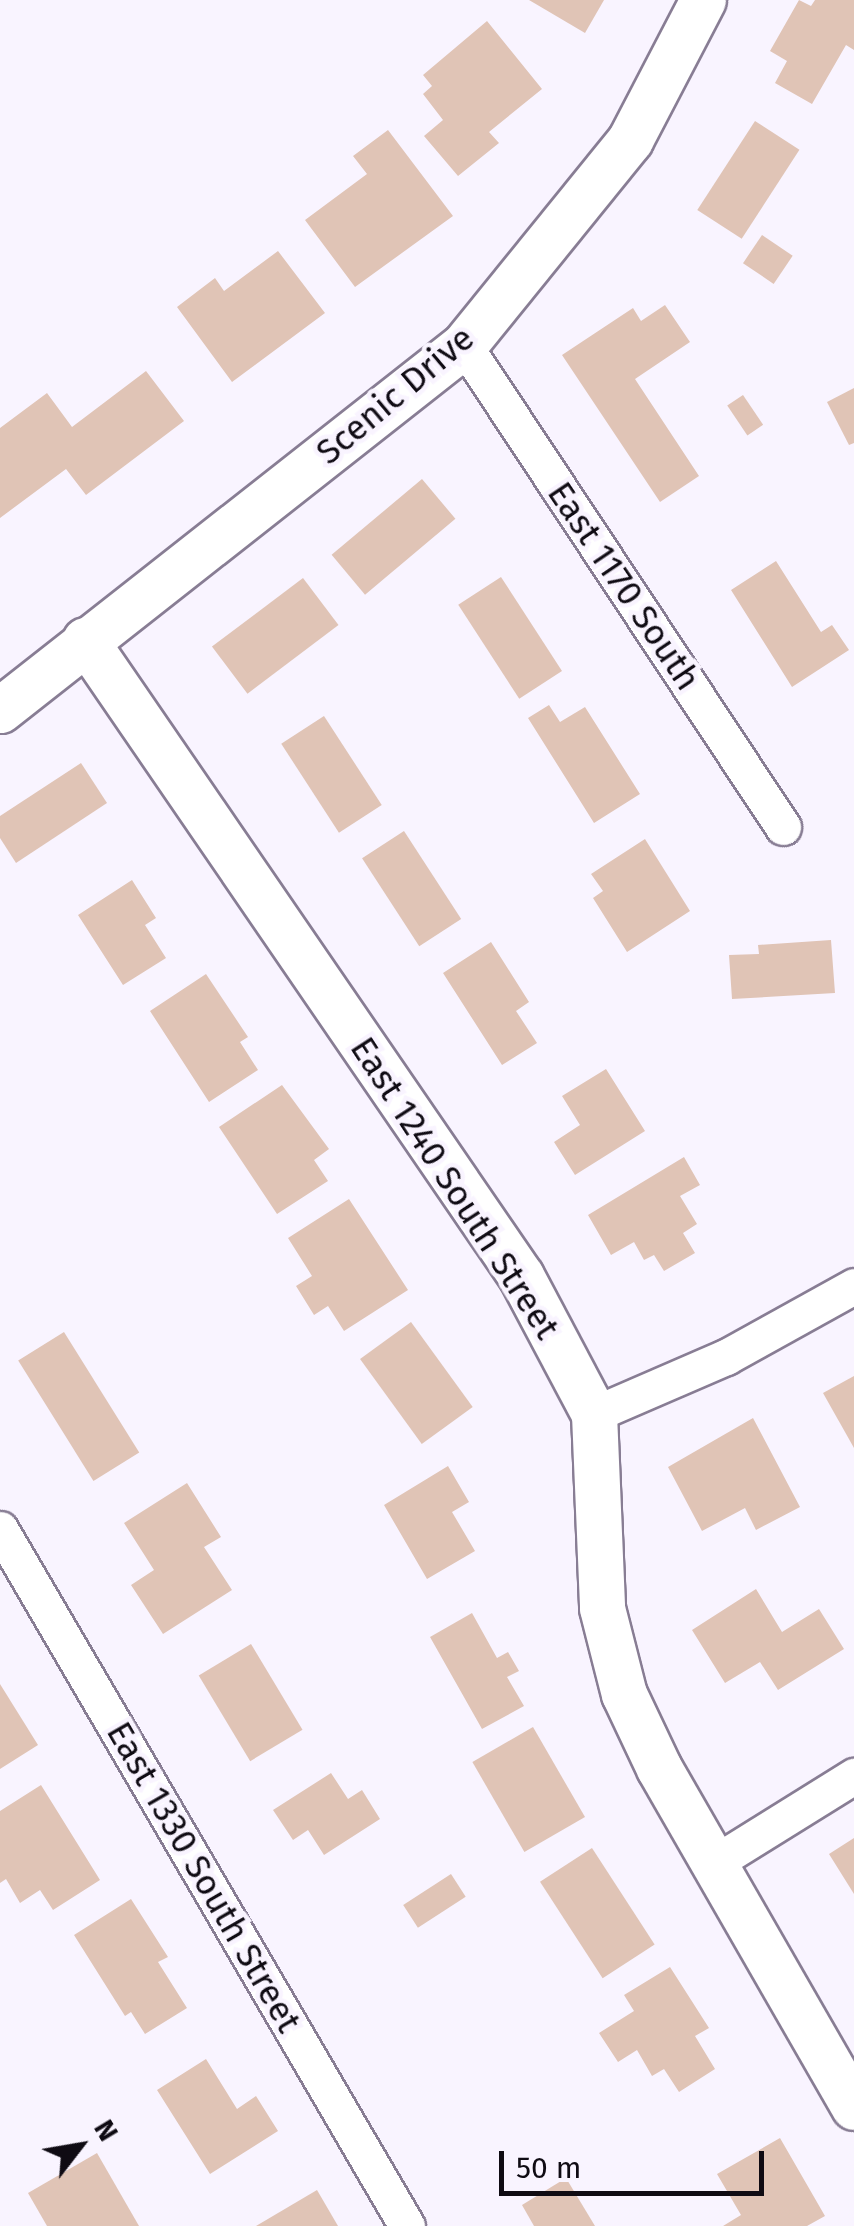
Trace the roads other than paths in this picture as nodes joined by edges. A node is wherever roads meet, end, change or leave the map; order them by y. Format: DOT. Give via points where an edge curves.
graph roads {
  1 [pos="703,0"];
  2 [pos="464,345"];
  3 [pos="85,640"];
  4 [pos="0,710"];
  5 [pos="783,827"];
  6 [pos="854,1286"];
  7 [pos="594,1414"];
  8 [pos="0,1529"];
  9 [pos="854,1776"];
  10 [pos="714,1863"];
  11 [pos="854,2107"];
  12 [pos="407,2226"];
  1 -- 2 [label="street, Scenic Drive" via="630,140"];
  2 -- 3 [label="street, Scenic Drive"];
  2 -- 5 [label="street, East 1170 South"];
  3 -- 4 [label="street, Scenic Drive"];
  3 -- 7 [label="street, East 1240 South Street" via="521,1276"];
  6 -- 7 [label="street" via="726,1357"];
  7 -- 10 [label="street, East 1240 South Street" via="602,1608 624,1694"];
  8 -- 12 [label="street, East 1330 South Street"];
  9 -- 10 [label="street"];
  10 -- 11 [label="street, East 1240 South Street"];
}
